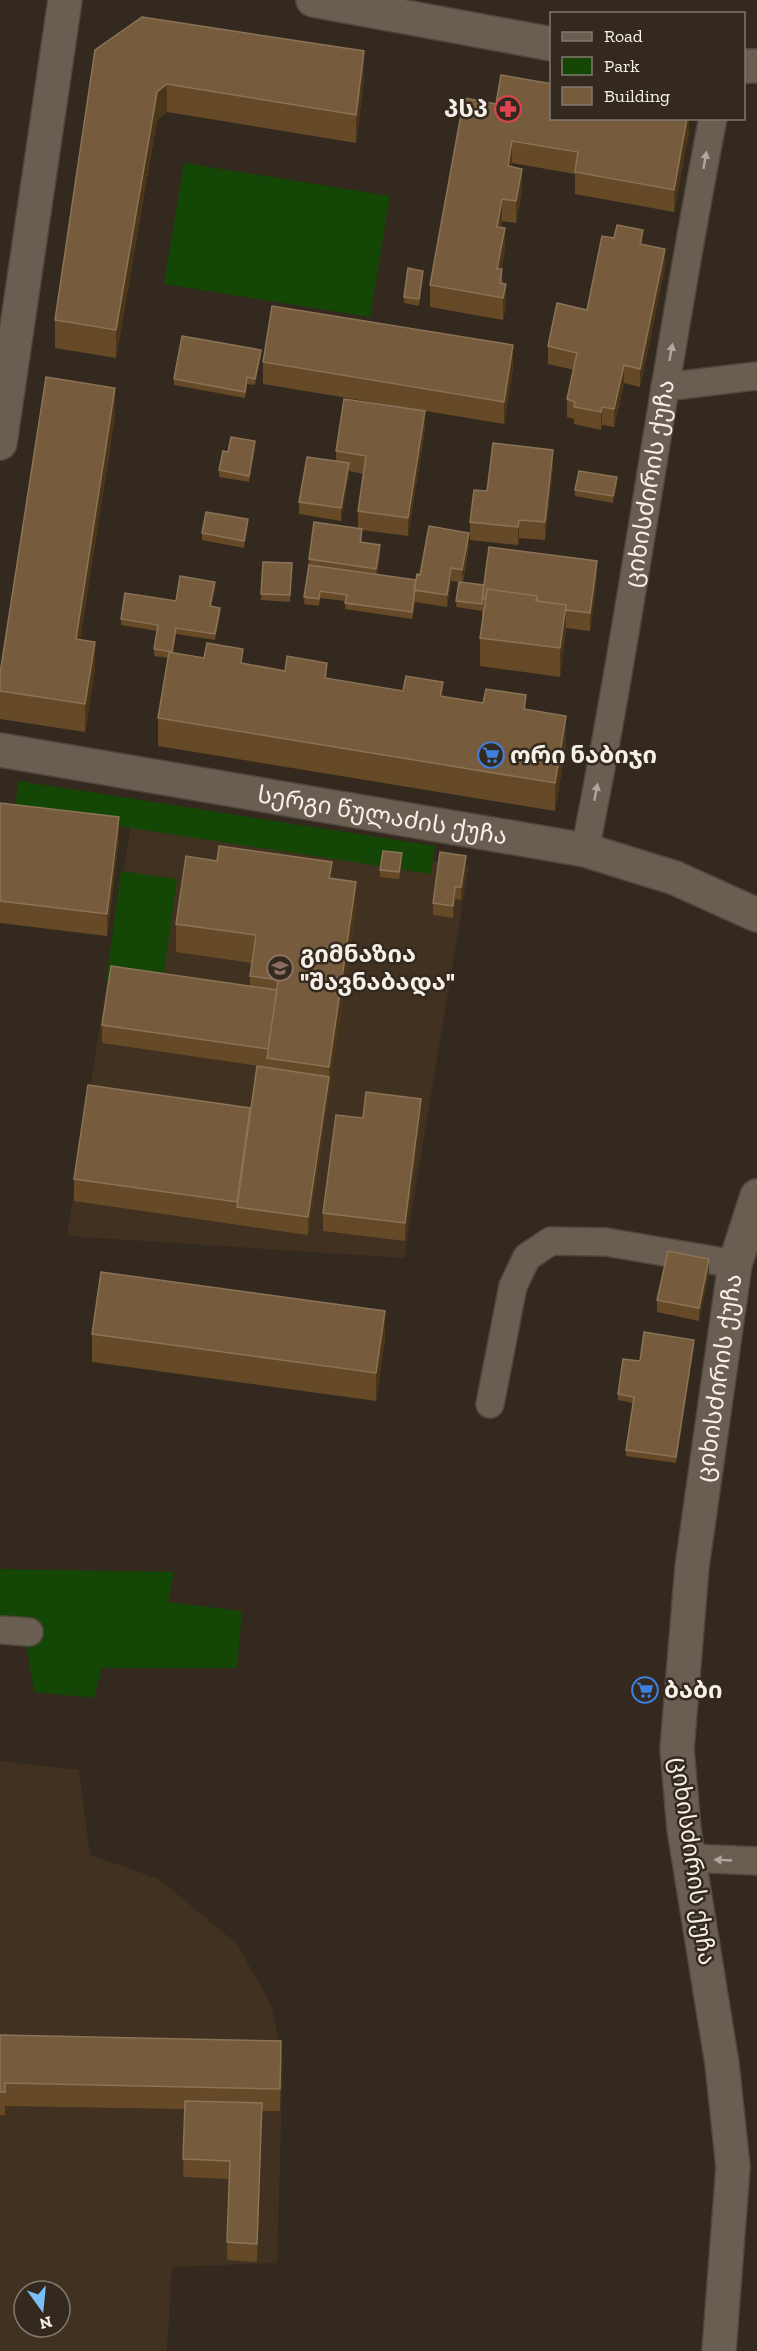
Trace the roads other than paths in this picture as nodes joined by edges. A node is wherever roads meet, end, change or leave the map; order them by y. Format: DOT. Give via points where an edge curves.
graph roads {
  1 [pos="64,0"];
  2 [pos="313,0"];
  3 [pos="550,44"];
  4 [pos="713,120"];
  5 [pos="757,376"];
  6 [pos="665,387"];
  7 [pos="0,442"];
  8 [pos="0,750"];
  9 [pos="585,850"];
  10 [pos="757,915"];
  11 [pos="757,1196"];
  12 [pos="735,1264"];
  13 [pos="490,1404"];
  14 [pos="0,1630"];
  15 [pos="29,1632"];
  16 [pos="690,1858"];
  17 [pos="757,1861"];
  18 [pos="719,2351"];
  1 -- 7 [label="street"];
  2 -- 3 [label="street"];
  6 -- 4 [label="street, ციხისძირის ქუჩა, one-way"];
  5 -- 6 [label="street"];
  9 -- 6 [label="street, ციხისძირის ქუჩა, one-way" via="609,732"];
  8 -- 9 [label="street, სერგი წულაძის ქუჩა"];
  9 -- 10 [label="street, სერგი წულაძის ქუჩა" via="675,878"];
  11 -- 12 [label="street, ციხისძირის ქუჩა"];
  12 -- 13 [label="street" via="606,1242 551,1241 527,1257 513,1286"];
  12 -- 16 [label="street, ციხისძირის ქუჩა" via="692,1567 677,1749"];
  14 -- 15 [label="street"];
  17 -- 16 [label="street, one-way"];
  16 -- 18 [label="street, ციხისძირის ქუჩა" via="722,2064 733,2167"];
}
